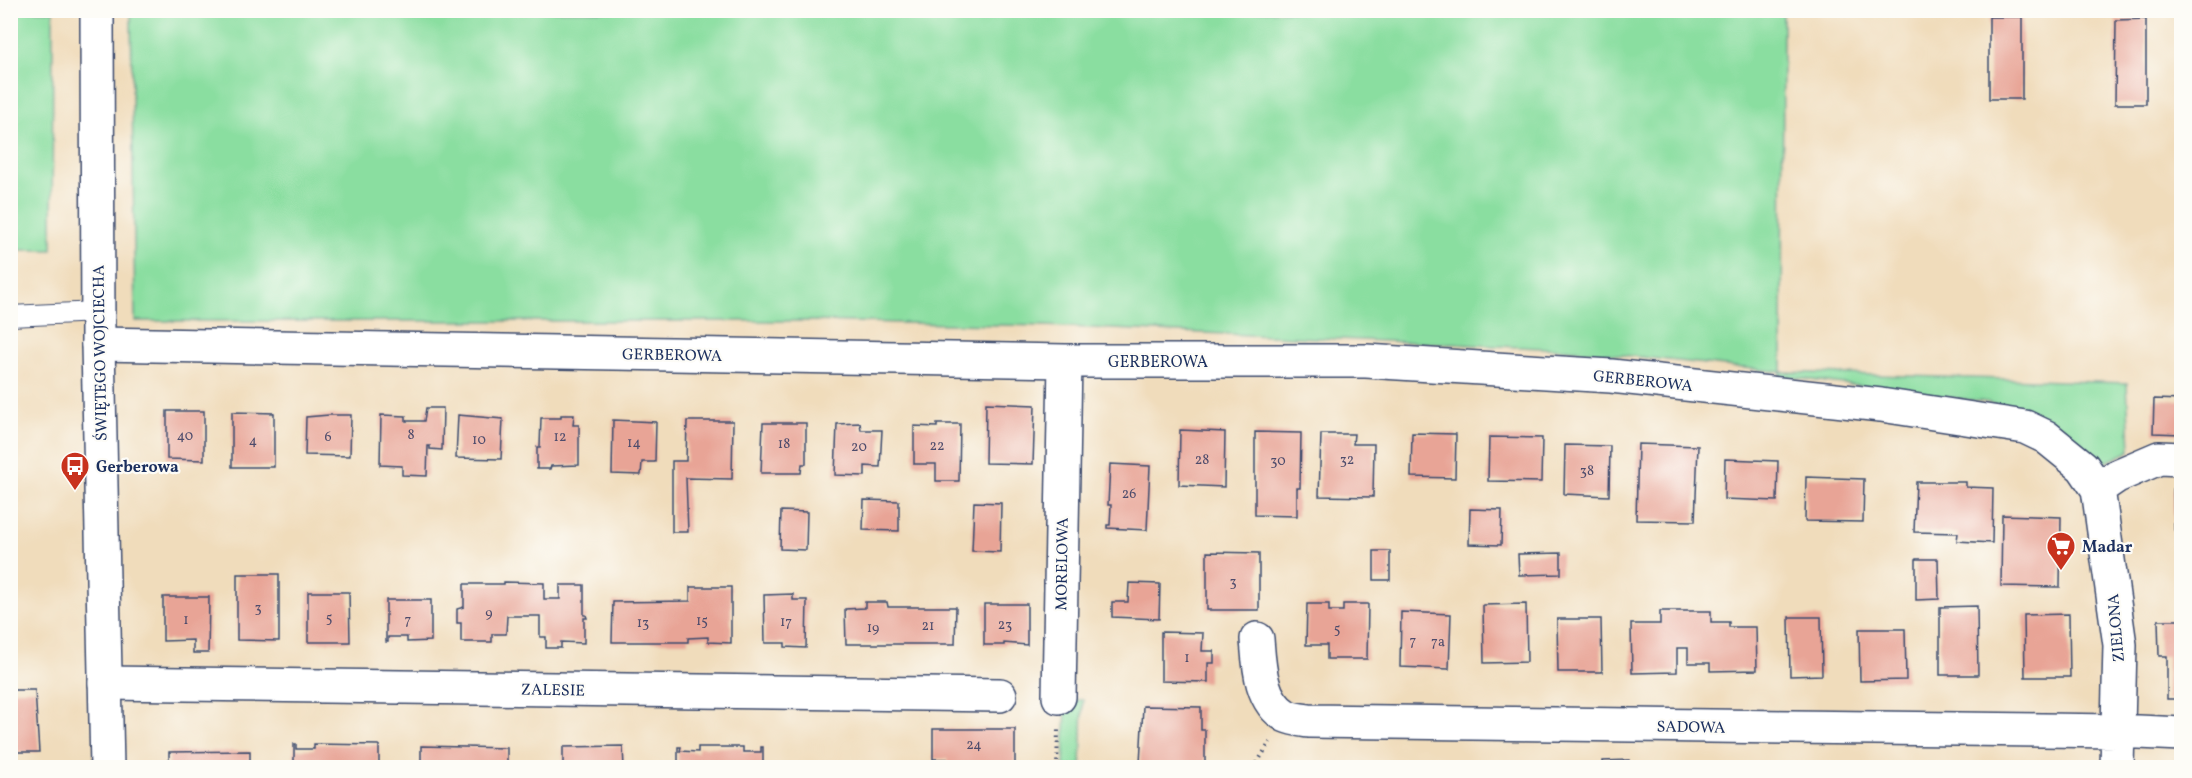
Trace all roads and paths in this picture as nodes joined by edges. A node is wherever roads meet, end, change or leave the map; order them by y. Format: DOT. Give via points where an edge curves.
graph roads {
  1 [pos="97,10"];
  2 [pos="98,312"];
  3 [pos="10,316"];
  4 [pos="98,344"];
  5 [pos="1065,361"];
  6 [pos="2181,459"];
  7 [pos="2098,489"];
  8 [pos="1257,639"];
  9 [pos="105,683"];
  10 [pos="1000,695"];
  11 [pos="1059,697"];
  12 [pos="2117,731"];
  13 [pos="2181,734"];
  14 [pos="106,768"];
  15 [pos="1057,768"];
  16 [pos="2117,768"];
  1 -- 2 [label="street, ŚWIĘTEGO WOJCIECHA"];
  2 -- 3 [label="lane"];
  2 -- 4 [label="street, ŚWIĘTEGO WOJCIECHA"];
  4 -- 5 [label="street, GERBEROWA"];
  4 -- 9 [label="street, ŚWIĘTEGO WOJCIECHA"];
  5 -- 7 [label="street, GERBEROWA" via="1366,360 1611,376 1881,405 2025,427 2046,437 2083,467"];
  5 -- 11 [label="street, MORELOWA"];
  6 -- 7 [label="street" via="2159,458 2116,476"];
  7 -- 12 [label="street, ZIELONA" via="2120,645"];
  8 -- 12 [label="street, SADOWA" via="1263,682 1271,701 1287,717 1309,721"];
  9 -- 10 [label="street, ZALESIE"];
  9 -- 14 [label="street, ŚWIĘTEGO WOJCIECHA"];
  11 -- 15 [label="path"];
  12 -- 13 [label="street, SADOWA"];
  12 -- 16 [label="street, ZIELONA"];
}
